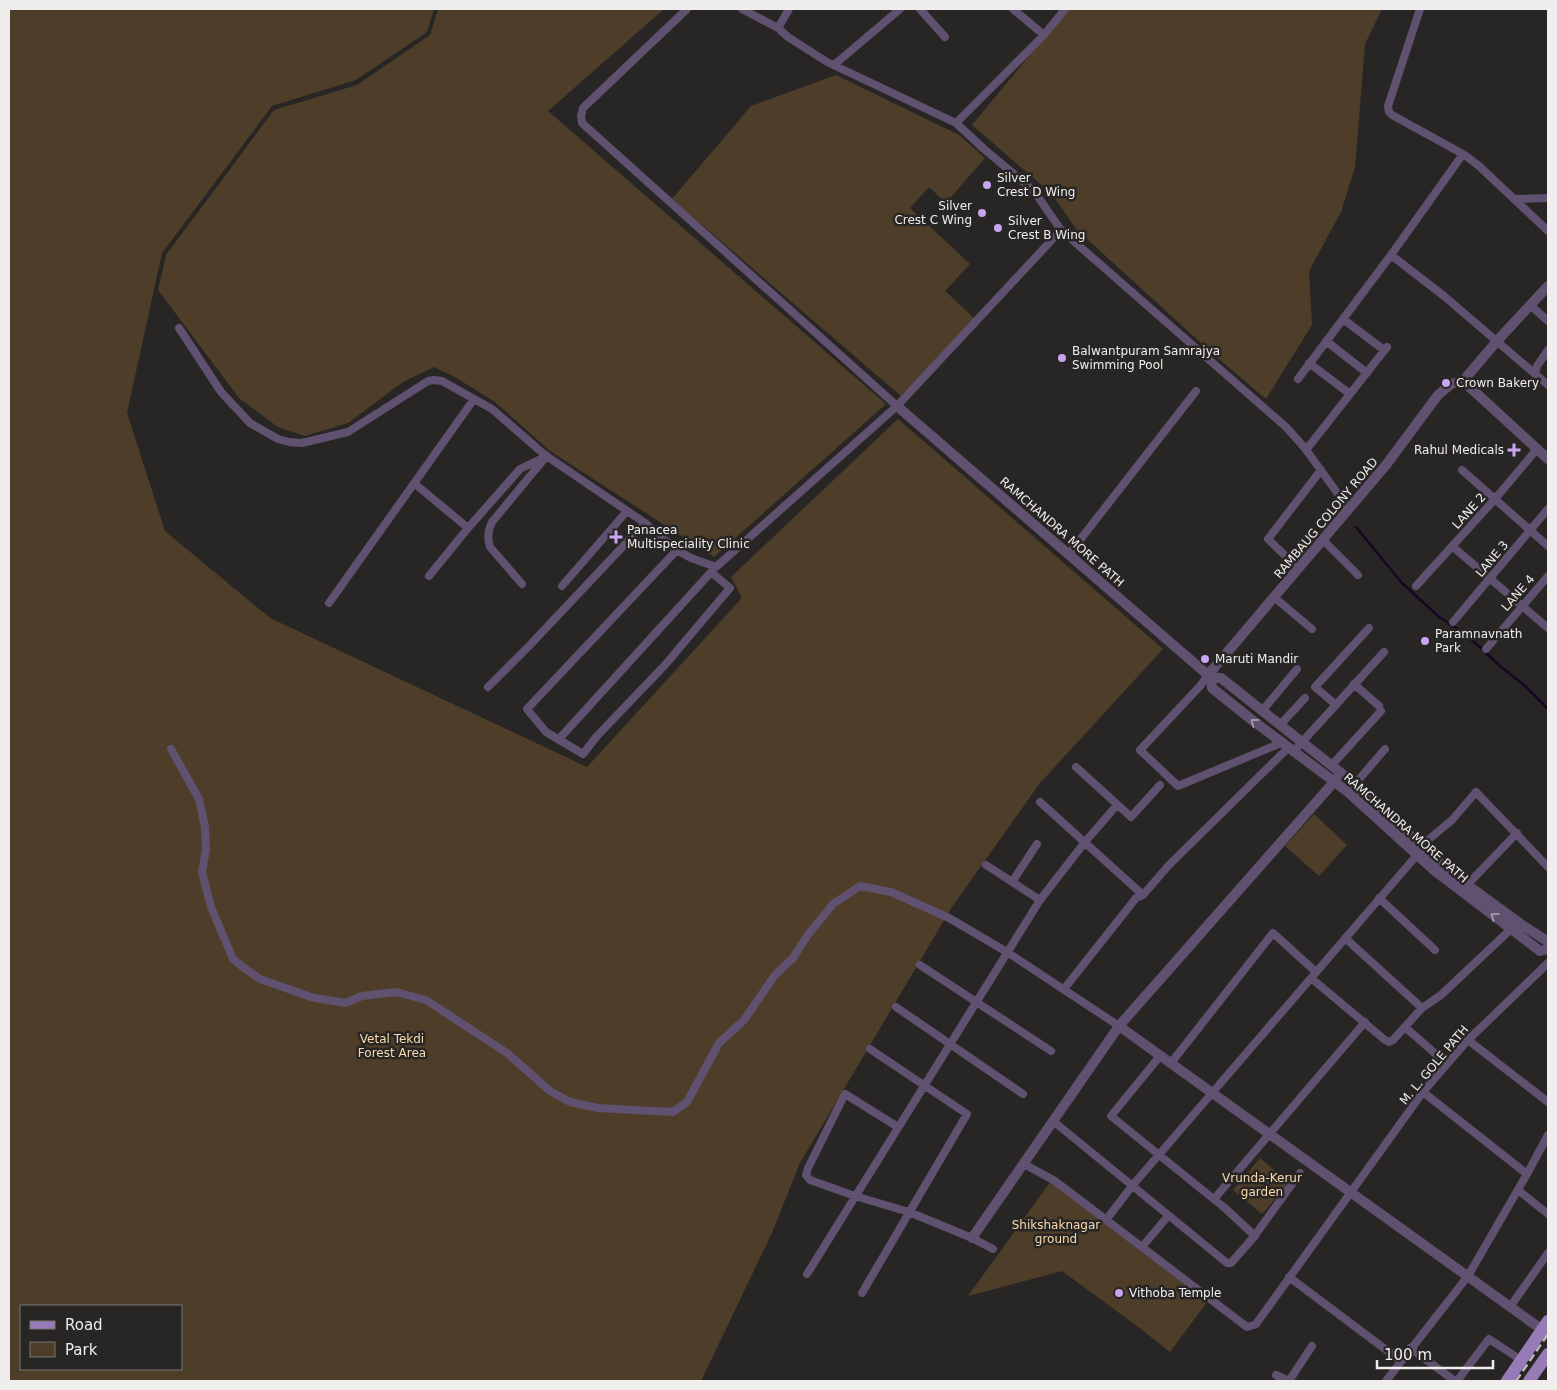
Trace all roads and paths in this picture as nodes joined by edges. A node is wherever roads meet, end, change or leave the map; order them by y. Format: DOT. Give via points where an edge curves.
graph roads {
  1 [pos="687,9"];
  2 [pos="742,9"];
  3 [pos="789,9"];
  4 [pos="900,9"];
  5 [pos="920,9"];
  6 [pos="1014,9"];
  7 [pos="1065,9"];
  8 [pos="1420,9"];
  9 [pos="778,28"];
  10 [pos="1044,35"];
  11 [pos="945,37"];
  12 [pos="834,65"];
  13 [pos="956,124"];
  14 [pos="1463,154"];
  15 [pos="1514,198"];
  16 [pos="1548,198"];
  17 [pos="1061,230"];
  18 [pos="1548,231"];
  19 [pos="1391,255"];
  20 [pos="1548,286"];
  21 [pos="1530,305"];
  22 [pos="1343,319"];
  23 [pos="1548,321"];
  24 [pos="179,328"];
  25 [pos="1326,341"];
  26 [pos="1497,341"];
  27 [pos="1548,350"];
  28 [pos="1309,363"];
  29 [pos="1367,373"];
  30 [pos="1535,374"];
  31 [pos="1298,378"];
  32 [pos="1463,381"];
  33 [pos="1548,385"];
  34 [pos="1196,391"];
  35 [pos="1350,394"];
  36 [pos="474,399"];
  37 [pos="897,406"];
  38 [pos="1537,449"];
  39 [pos="1306,450"];
  40 [pos="547,456"];
  41 [pos="1548,460"];
  42 [pos="1321,470"];
  43 [pos="1462,470"];
  44 [pos="414,483"];
  45 [pos="1495,499"];
  46 [pos="1349,509"];
  47 [pos="1548,510"];
  48 [pos="627,511"];
  49 [pos="645,523"];
  50 [pos="468,528"];
  51 [pos="1530,530"];
  52 [pos="1323,540"];
  53 [pos="1452,546"];
  54 [pos="1548,546"];
  55 [pos="677,550"];
  56 [pos="1068,554"];
  57 [pos="1299,569"];
  58 [pos="713,570"];
  59 [pos="1358,575"];
  60 [pos="429,576"];
  61 [pos="1548,576"];
  62 [pos="1491,578"];
  63 [pos="522,584"];
  64 [pos="562,586"];
  65 [pos="1416,586"];
  66 [pos="1275,598"];
  67 [pos="329,603"];
  68 [pos="1522,606"];
  69 [pos="1453,622"];
  70 [pos="1369,628"];
  71 [pos="1548,628"];
  72 [pos="1312,629"];
  73 [pos="1486,648"];
  74 [pos="1384,652"];
  75 [pos="1297,669"];
  76 [pos="1210,676"];
  77 [pos="1354,684"];
  78 [pos="488,687"];
  79 [pos="1305,698"];
  80 [pos="1335,704"];
  81 [pos="1262,711"];
  82 [pos="1280,725"];
  83 [pos="560,739"];
  84 [pos="1301,742"];
  85 [pos="1287,747"];
  86 [pos="171,749"];
  87 [pos="1385,749"];
  88 [pos="1331,766"];
  89 [pos="1076,767"];
  90 [pos="1341,774"];
  91 [pos="1334,783"];
  92 [pos="1355,784"];
  93 [pos="1160,785"];
  94 [pos="1040,802"];
  95 [pos="1117,805"];
  96 [pos="1517,833"];
  97 [pos="1085,842"];
  98 [pos="1037,844"];
  99 [pos="1419,850"];
  100 [pos="986,864"];
  101 [pos="1548,867"];
  102 [pos="1012,882"];
  103 [pos="1467,885"];
  104 [pos="1143,895"];
  105 [pos="1379,898"];
  106 [pos="1040,900"];
  107 [pos="1511,929"];
  108 [pos="1345,938"];
  109 [pos="1548,943"];
  110 [pos="1548,949"];
  111 [pos="1434,950"];
  112 [pos="1007,952"];
  113 [pos="1548,963"];
  114 [pos="920,964"];
  115 [pos="1313,975"];
  116 [pos="1064,989"];
  117 [pos="976,1001"];
  118 [pos="896,1007"];
  119 [pos="1422,1008"];
  120 [pos="1364,1022"];
  121 [pos="1119,1026"];
  122 [pos="1405,1026"];
  123 [pos="1468,1040"];
  124 [pos="950,1043"];
  125 [pos="870,1049"];
  126 [pos="1051,1050"];
  127 [pos="1160,1056"];
  128 [pos="1171,1063"];
  129 [pos="1447,1064"];
  130 [pos="924,1085"];
  131 [pos="1423,1092"];
  132 [pos="1023,1094"];
  133 [pos="1213,1094"];
  134 [pos="1548,1102"];
  135 [pos="1052,1121"];
  136 [pos="898,1127"];
  137 [pos="1270,1134"];
  138 [pos="1548,1137"];
  139 [pos="1160,1154"];
  140 [pos="1024,1164"];
  141 [pos="1300,1173"];
  142 [pos="1527,1174"];
  143 [pos="1132,1186"];
  144 [pos="1518,1190"];
  145 [pos="1350,1192"];
  146 [pos="855,1196"];
  147 [pos="1214,1199"];
  148 [pos="909,1212"];
  149 [pos="1548,1214"];
  150 [pos="1168,1216"];
  151 [pos="1106,1220"];
  152 [pos="1255,1236"];
  153 [pos="972,1238"];
  154 [pos="1142,1247"];
  155 [pos="993,1249"];
  156 [pos="1548,1253"];
  157 [pos="807,1274"];
  158 [pos="1468,1276"];
  159 [pos="1289,1277"];
  160 [pos="862,1294"];
  161 [pos="1510,1307"];
  162 [pos="1546,1328"];
  163 [pos="1312,1346"];
  164 [pos="1410,1348"];
  165 [pos="1548,1354"];
  166 [pos="1521,1360"];
  167 [pos="1401,1361"];
  168 [pos="1276,1375"];
  169 [pos="1289,1381"];
  170 [pos="1386,1381"];
  171 [pos="1456,1381"];
  172 [pos="1507,1381"];
  173 [pos="1530,1381"];
  1 -- 37 [label="street" via="583,108 582,123"];
  2 -- 9 [label="street"];
  3 -- 9 [label="street"];
  4 -- 12 [label="street"];
  5 -- 11 [label="street"];
  6 -- 10 [label="street"];
  7 -- 10 [label="street"];
  8 -- 14 [label="street" via="1388,106 1389,112"];
  9 -- 12 [label="street"];
  10 -- 13 [label="street"];
  12 -- 13 [label="street"];
  13 -- 17 [label="street" via="1034,191"];
  14 -- 15 [label="street"];
  14 -- 19 [label="street"];
  15 -- 16 [label="street"];
  15 -- 18 [label="street"];
  17 -- 37 [label="street"];
  17 -- 39 [label="street" via="1286,427"];
  19 -- 22 [label="street"];
  19 -- 26 [label="street"];
  20 -- 21 [label="street, RAMBAUG COLONY ROAD"];
  21 -- 23 [label="street"];
  21 -- 26 [label="street, RAMBAUG COLONY ROAD"];
  22 -- 25 [label="street"];
  22 -- 29 [label="street" via="1386,349"];
  24 -- 36 [label="street" via="222,392 250,422 288,442 302,443 348,432 428,381 442,381"];
  25 -- 28 [label="street"];
  25 -- 29 [label="street"];
  26 -- 30 [label="street"];
  26 -- 32 [label="street, RAMBAUG COLONY ROAD"];
  27 -- 30 [label="street"];
  28 -- 31 [label="street"];
  28 -- 35 [label="street"];
  29 -- 35 [label="street"];
  30 -- 33 [label="street"];
  32 -- 38 [label="street"];
  32 -- 46 [label="street, RAMBAUG COLONY ROAD" via="1451,384 1438,395"];
  34 -- 56 [label="street"];
  35 -- 39 [label="street"];
  36 -- 40 [label="street" via="492,409"];
  36 -- 44 [label="street"];
  37 -- 56 [label="street, RAMCHANDRA MORE PATH"];
  37 -- 58 [label="street"];
  38 -- 41 [label="street"];
  38 -- 45 [label="street, LANE 2"];
  39 -- 42 [label="street"];
  40 -- 48 [label="street"];
  40 -- 50 [label="street" via="520,469"];
  40 -- 63 [label="street" via="492,522 488,532 490,547"];
  42 -- 46 [label="street"];
  42 -- 57 [label="street" via="1268,539"];
  43 -- 45 [label="street"];
  44 -- 50 [label="street"];
  44 -- 67 [label="street"];
  45 -- 51 [label="street"];
  45 -- 53 [label="street, LANE 2"];
  46 -- 52 [label="street, RAMBAUG COLONY ROAD"];
  47 -- 51 [label="street, LANE 3"];
  48 -- 49 [label="street"];
  48 -- 64 [label="street"];
  49 -- 55 [label="street"];
  49 -- 78 [label="street"];
  50 -- 60 [label="street"];
  51 -- 54 [label="street"];
  51 -- 62 [label="street, LANE 3"];
  52 -- 57 [label="street, RAMBAUG COLONY ROAD"];
  52 -- 59 [label="street"];
  53 -- 62 [label="street"];
  53 -- 65 [label="street, LANE 2"];
  55 -- 58 [label="street"];
  55 -- 83 [label="street" via="527,709 546,732"];
  56 -- 76 [label="street, RAMCHANDRA MORE PATH"];
  57 -- 66 [label="street, RAMBAUG COLONY ROAD"];
  58 -- 83 [label="street"];
  58 -- 83 [label="street" via="730,588 664,665 583,754"];
  61 -- 68 [label="street, LANE 4"];
  62 -- 68 [label="street"];
  62 -- 69 [label="street, LANE 3"];
  66 -- 72 [label="street"];
  66 -- 76 [label="street, RAMBAUG COLONY ROAD"];
  68 -- 71 [label="street"];
  68 -- 73 [label="street, LANE 4"];
  70 -- 80 [label="street" via="1315,687"];
  74 -- 77 [label="street"];
  75 -- 81 [label="street"];
  76 -- 81 [label="street, RAMCHANDRA MORE PATH" via="1221,678"];
  85 -- 76 [label="street, RAMCHANDRA MORE PATH, one-way" via="1212,688"];
  76 -- 85 [label="street" via="1140,750 1178,786"];
  77 -- 80 [label="street"];
  77 -- 88 [label="street" via="1380,708"];
  79 -- 82 [label="street"];
  80 -- 84 [label="street"];
  81 -- 82 [label="street, RAMCHANDRA MORE PATH"];
  82 -- 84 [label="street, RAMCHANDRA MORE PATH"];
  84 -- 85 [label="street"];
  84 -- 88 [label="street, RAMCHANDRA MORE PATH"];
  85 -- 91 [label="street, RAMCHANDRA MORE PATH"];
  85 -- 104 [label="street"];
  86 -- 112 [label="street" via="199,799 206,850 202,872 211,907 238,964 260,979 314,998 346,1002 362,996 396,992 426,1000 507,1053 550,1091 570,1102 598,1108 673,1112 687,1102 719,1043 744,1020 775,975 793,958 833,904 860,886 900,896 949,918"];
  87 -- 92 [label="street"];
  88 -- 90 [label="street, RAMCHANDRA MORE PATH"];
  89 -- 95 [label="street"];
  90 -- 91 [label="street"];
  90 -- 92 [label="street, RAMCHANDRA MORE PATH"];
  91 -- 99 [label="street, RAMCHANDRA MORE PATH"];
  91 -- 121 [label="street"];
  92 -- 99 [label="street, RAMCHANDRA MORE PATH"];
  93 -- 95 [label="street" via="1131,817"];
  94 -- 97 [label="street"];
  95 -- 97 [label="street"];
  96 -- 99 [label="street" via="1476,792 1452,820"];
  96 -- 101 [label="street"];
  96 -- 103 [label="street"];
  97 -- 104 [label="street"];
  97 -- 106 [label="street"];
  98 -- 102 [label="street"];
  99 -- 103 [label="street, RAMCHANDRA MORE PATH"];
  99 -- 105 [label="street"];
  107 -- 99 [label="street, RAMCHANDRA MORE PATH, one-way" via="1456,888"];
  100 -- 102 [label="street"];
  102 -- 106 [label="street"];
  103 -- 109 [label="street, RAMCHANDRA MORE PATH"];
  104 -- 116 [label="street" via="1136,898"];
  105 -- 108 [label="street"];
  105 -- 111 [label="street"];
  106 -- 112 [label="street"];
  107 -- 110 [label="street, RAMCHANDRA MORE PATH" via="1540,950"];
  107 -- 119 [label="street" via="1441,995"];
  108 -- 115 [label="street"];
  108 -- 119 [label="street"];
  112 -- 116 [label="street"];
  112 -- 117 [label="street"];
  113 -- 123 [label="street, M. L. GOLE PATH"];
  114 -- 117 [label="street"];
  115 -- 120 [label="street"];
  115 -- 128 [label="street" via="1273,934"];
  115 -- 133 [label="street"];
  116 -- 121 [label="street"];
  117 -- 124 [label="street"];
  117 -- 126 [label="street"];
  118 -- 124 [label="street"];
  119 -- 122 [label="street"];
  120 -- 122 [label="street" via="1389,1042"];
  120 -- 137 [label="street"];
  121 -- 127 [label="street"];
  121 -- 135 [label="street"];
  122 -- 129 [label="street"];
  123 -- 129 [label="street, M. L. GOLE PATH"];
  123 -- 134 [label="street"];
  124 -- 130 [label="street"];
  124 -- 132 [label="street"];
  125 -- 130 [label="street"];
  127 -- 128 [label="street"];
  127 -- 139 [label="street" via="1111,1116"];
  128 -- 133 [label="street"];
  129 -- 131 [label="street, M. L. GOLE PATH"];
  130 -- 136 [label="street"];
  130 -- 148 [label="street" via="967,1114"];
  131 -- 142 [label="street"];
  131 -- 145 [label="street, M. L. GOLE PATH"];
  133 -- 137 [label="street"];
  133 -- 139 [label="street"];
  135 -- 140 [label="street"];
  135 -- 143 [label="street"];
  136 -- 146 [label="street"];
  136 -- 146 [label="street" via="845,1094 806,1175 810,1180"];
  137 -- 145 [label="street"];
  137 -- 147 [label="street"];
  138 -- 142 [label="street"];
  139 -- 143 [label="street"];
  139 -- 147 [label="street"];
  140 -- 151 [label="street" via="1055,1181"];
  140 -- 153 [label="street"];
  141 -- 152 [label="street"];
  142 -- 144 [label="street"];
  143 -- 150 [label="street"];
  143 -- 151 [label="street"];
  144 -- 149 [label="street"];
  144 -- 158 [label="street"];
  145 -- 158 [label="street"];
  145 -- 159 [label="street, M. L. GOLE PATH"];
  146 -- 148 [label="street"];
  146 -- 157 [label="street"];
  147 -- 152 [label="street"];
  148 -- 153 [label="street"];
  148 -- 160 [label="street"];
  150 -- 152 [label="street" via="1227,1263 1231,1263"];
  150 -- 154 [label="street"];
  151 -- 154 [label="street"];
  153 -- 155 [label="street"];
  154 -- 159 [label="street, M. L. GOLE PATH" via="1247,1327 1256,1324"];
  156 -- 161 [label="street"];
  158 -- 161 [label="street"];
  158 -- 164 [label="street"];
  159 -- 167 [label="street"];
  161 -- 162 [label="street"];
  162 -- 166 [label="main road"];
  163 -- 169 [label="street"];
  164 -- 167 [label="street"];
  164 -- 171 [label="street"];
  165 -- 173 [label="main road"];
  166 -- 171 [label="street" via="1489,1338"];
  166 -- 172 [label="main road"];
  167 -- 170 [label="street"];
  168 -- 169 [label="street"];
}
